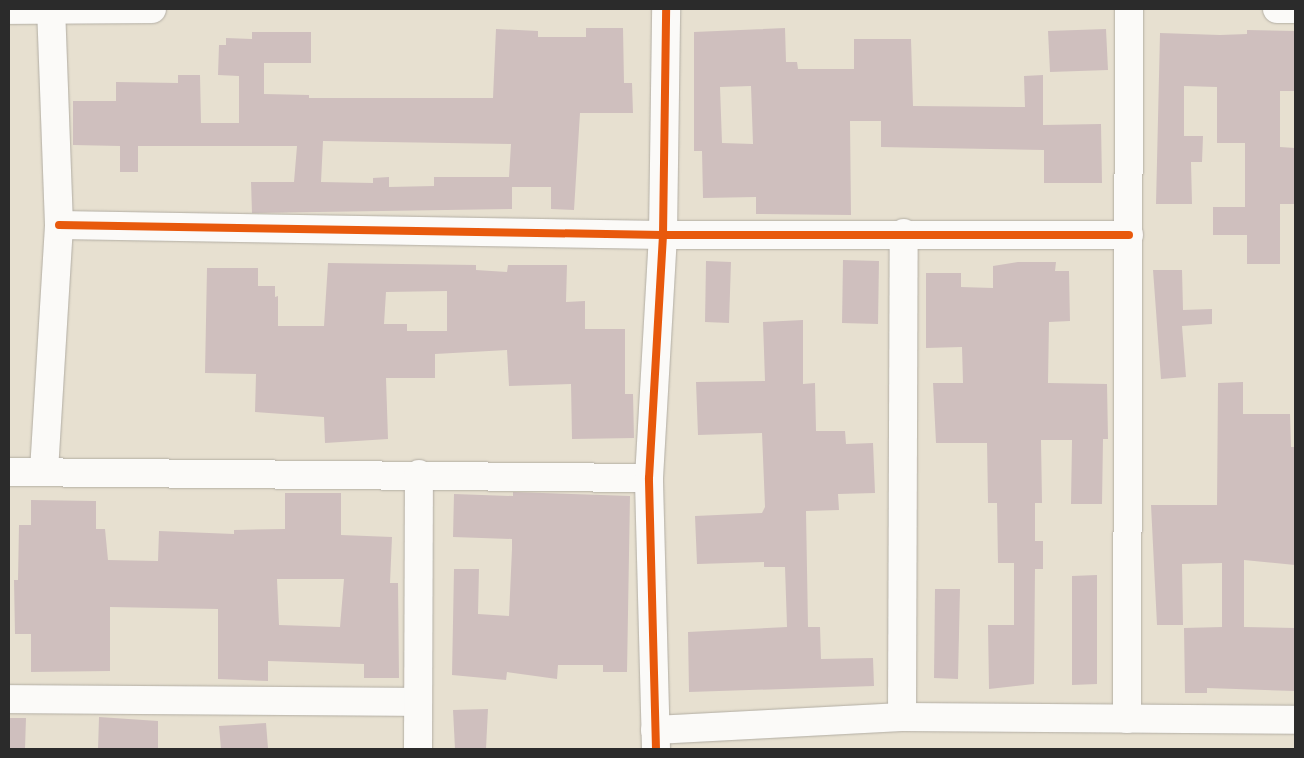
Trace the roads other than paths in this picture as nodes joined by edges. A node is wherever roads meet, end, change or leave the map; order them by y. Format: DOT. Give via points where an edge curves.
graph roads {
  1 [pos="152,9"];
  2 [pos="666,9"];
  3 [pos="1129,9"];
  4 [pos="1278,9"];
  5 [pos="1295,9"];
  6 [pos="9,10"];
  7 [pos="51,11"];
  8 [pos="59,224"];
  9 [pos="904,233"];
  10 [pos="663,235"];
  11 [pos="1129,235"];
  12 [pos="44,471"];
  13 [pos="9,472"];
  14 [pos="420,474"];
  15 [pos="648,478"];
  16 [pos="9,699"];
  17 [pos="417,702"];
  18 [pos="902,717"];
  19 [pos="1127,719"];
  20 [pos="1295,720"];
  21 [pos="655,740"];
  22 [pos="418,749"];
  1 -- 7 [label="street"];
  2 -- 10 [label="street"];
  3 -- 11 [label="street"];
  4 -- 5 [label="street"];
  6 -- 7 [label="street"];
  7 -- 8 [label="street"];
  8 -- 10 [label="street"];
  8 -- 12 [label="street"];
  9 -- 10 [label="street"];
  9 -- 11 [label="street"];
  9 -- 18 [label="street"];
  10 -- 15 [label="street"];
  11 -- 19 [label="street"];
  12 -- 13 [label="street"];
  12 -- 14 [label="street"];
  14 -- 15 [label="street"];
  14 -- 17 [label="street"];
  15 -- 21 [label="street"];
  16 -- 17 [label="street"];
  17 -- 22 [label="street"];
  18 -- 19 [label="street"];
  18 -- 21 [label="street"];
  19 -- 20 [label="street"];
}
